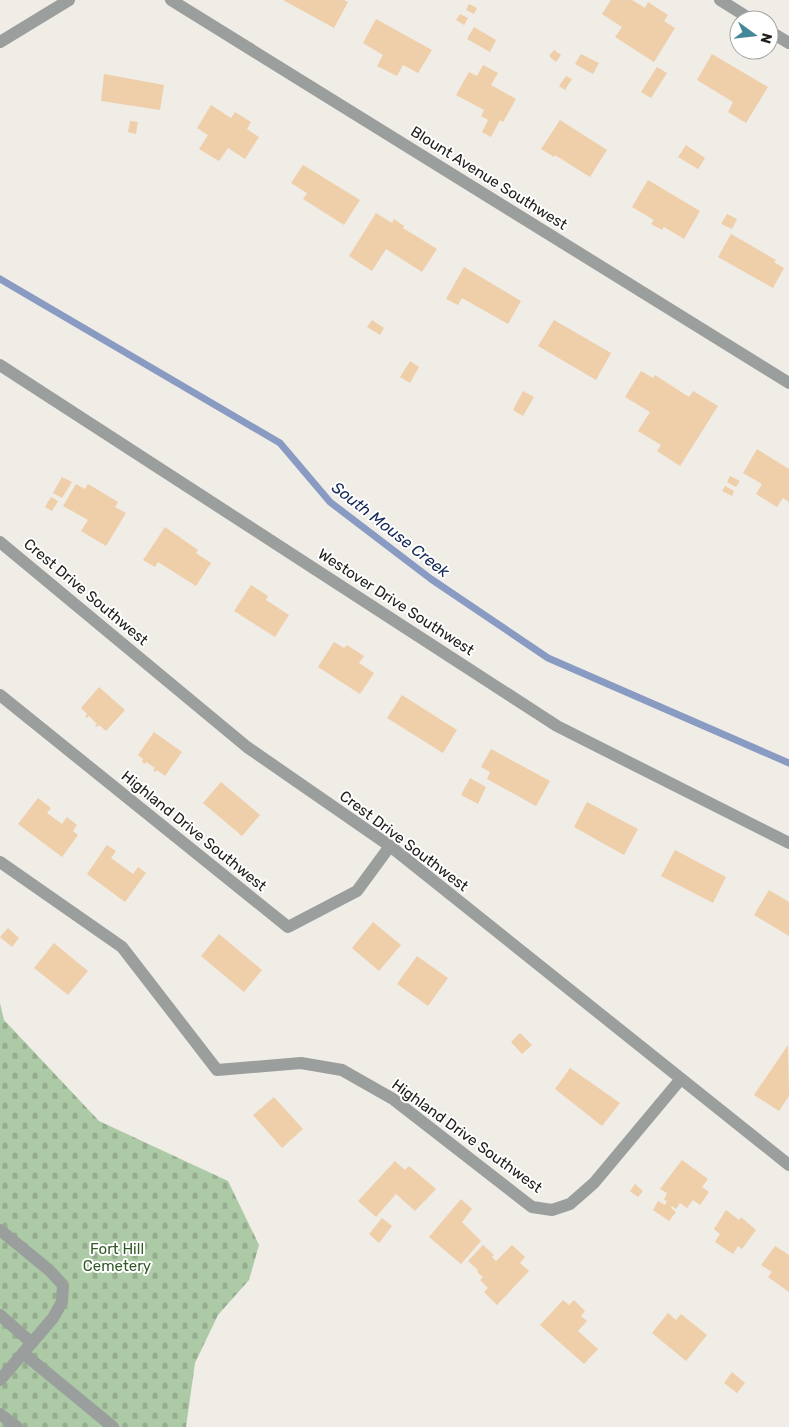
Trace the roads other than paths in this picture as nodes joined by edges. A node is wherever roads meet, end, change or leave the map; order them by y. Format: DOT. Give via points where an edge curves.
graph roads {
  1 [pos="69,0"];
  2 [pos="171,0"];
  3 [pos="720,0"];
  4 [pos="736,10"];
  5 [pos="0,42"];
  6 [pos="0,365"];
  7 [pos="789,383"];
  8 [pos="0,542"];
  9 [pos="0,695"];
  10 [pos="789,843"];
  11 [pos="390,846"];
  12 [pos="0,862"];
  13 [pos="680,1080"];
  14 [pos="789,1165"];
  15 [pos="0,1230"];
  16 [pos="0,1315"];
  17 [pos="32,1343"];
  18 [pos="23,1353"];
  19 [pos="0,1380"];
  20 [pos="0,1414"];
  21 [pos="17,1427"];
  22 [pos="113,1427"];
  1 -- 5 [label="street"];
  2 -- 7 [label="street, Blount Avenue Southwest"];
  3 -- 4 [label="street"];
  6 -- 10 [label="street, Westover Drive Southwest" via="557,726"];
  8 -- 11 [label="street, Crest Drive Southwest" via="247,747"];
  9 -- 11 [label="street, Highland Drive Southwest" via="288,927 357,891"];
  11 -- 13 [label="street, Crest Drive Southwest"];
  12 -- 13 [label="street, Highland Drive Southwest" via="122,947 217,1070 301,1063 342,1070 393,1099 532,1207 552,1210 570,1204 594,1183"];
  13 -- 14 [label="street, Crest Drive Southwest"];
  15 -- 17 [label="street" via="63,1285 62,1302"];
  16 -- 17 [label="street"];
  17 -- 18 [label="street"];
  18 -- 19 [label="street"];
  18 -- 22 [label="street"];
  20 -- 21 [label="street"];
}
